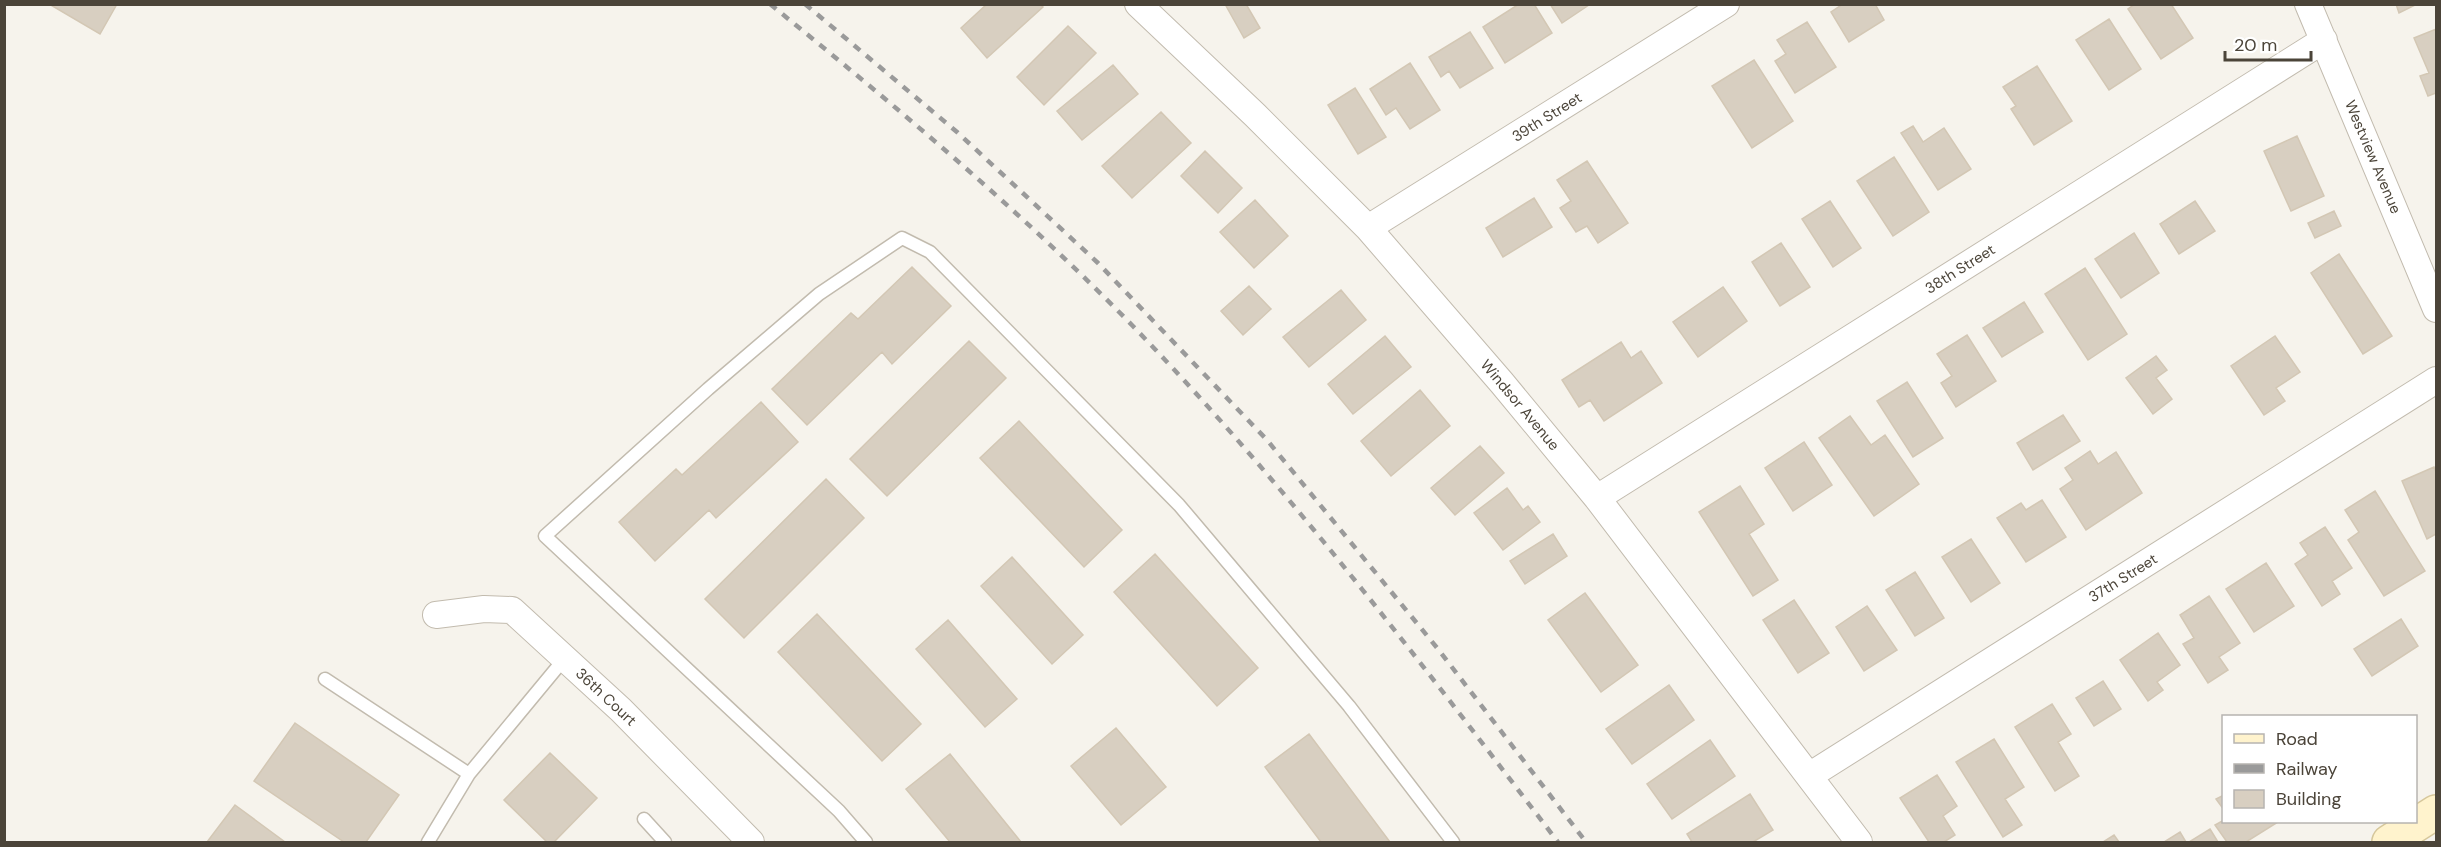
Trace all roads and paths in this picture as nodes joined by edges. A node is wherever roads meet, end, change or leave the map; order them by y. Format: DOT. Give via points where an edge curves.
graph roads {
  1 [pos="1138,4"];
  2 [pos="1726,4"];
  3 [pos="2308,4"];
  4 [pos="2324,40"];
  5 [pos="1368,228"];
  6 [pos="2436,309"];
  7 [pos="2436,381"];
  8 [pos="1597,498"];
  9 [pos="436,615"];
  10 [pos="565,658"];
  11 [pos="325,679"];
  12 [pos="469,774"];
  13 [pos="1809,776"];
  14 [pos="2436,812"];
  15 [pos="644,819"];
  16 [pos="428,843"];
  17 [pos="666,843"];
  18 [pos="751,843"];
  19 [pos="866,843"];
  20 [pos="1453,843"];
  21 [pos="1859,843"];
  22 [pos="2389,843"];
  1 -- 5 [label="street, Windsor Avenue"];
  2 -- 5 [label="street, 39th Street"];
  3 -- 4 [label="street, Westview Avenue"];
  4 -- 6 [label="street, Westview Avenue"];
  4 -- 8 [label="street, 38th Street"];
  5 -- 8 [label="street, Windsor Avenue"];
  7 -- 13 [label="street, 37th Street"];
  8 -- 13 [label="street, Windsor Avenue"];
  9 -- 10 [label="street, 36th Court" via="512,610"];
  10 -- 12 [label="lane"];
  10 -- 18 [label="street, 36th Court"];
  11 -- 12 [label="lane"];
  12 -- 16 [label="lane"];
  13 -- 21 [label="street, Windsor Avenue"];
  14 -- 22 [label="street"];
  15 -- 17 [label="lane"];
  19 -- 20 [label="lane" via="839,810 545,536 819,294 902,238 930,252 1179,505 1349,706"];
}
